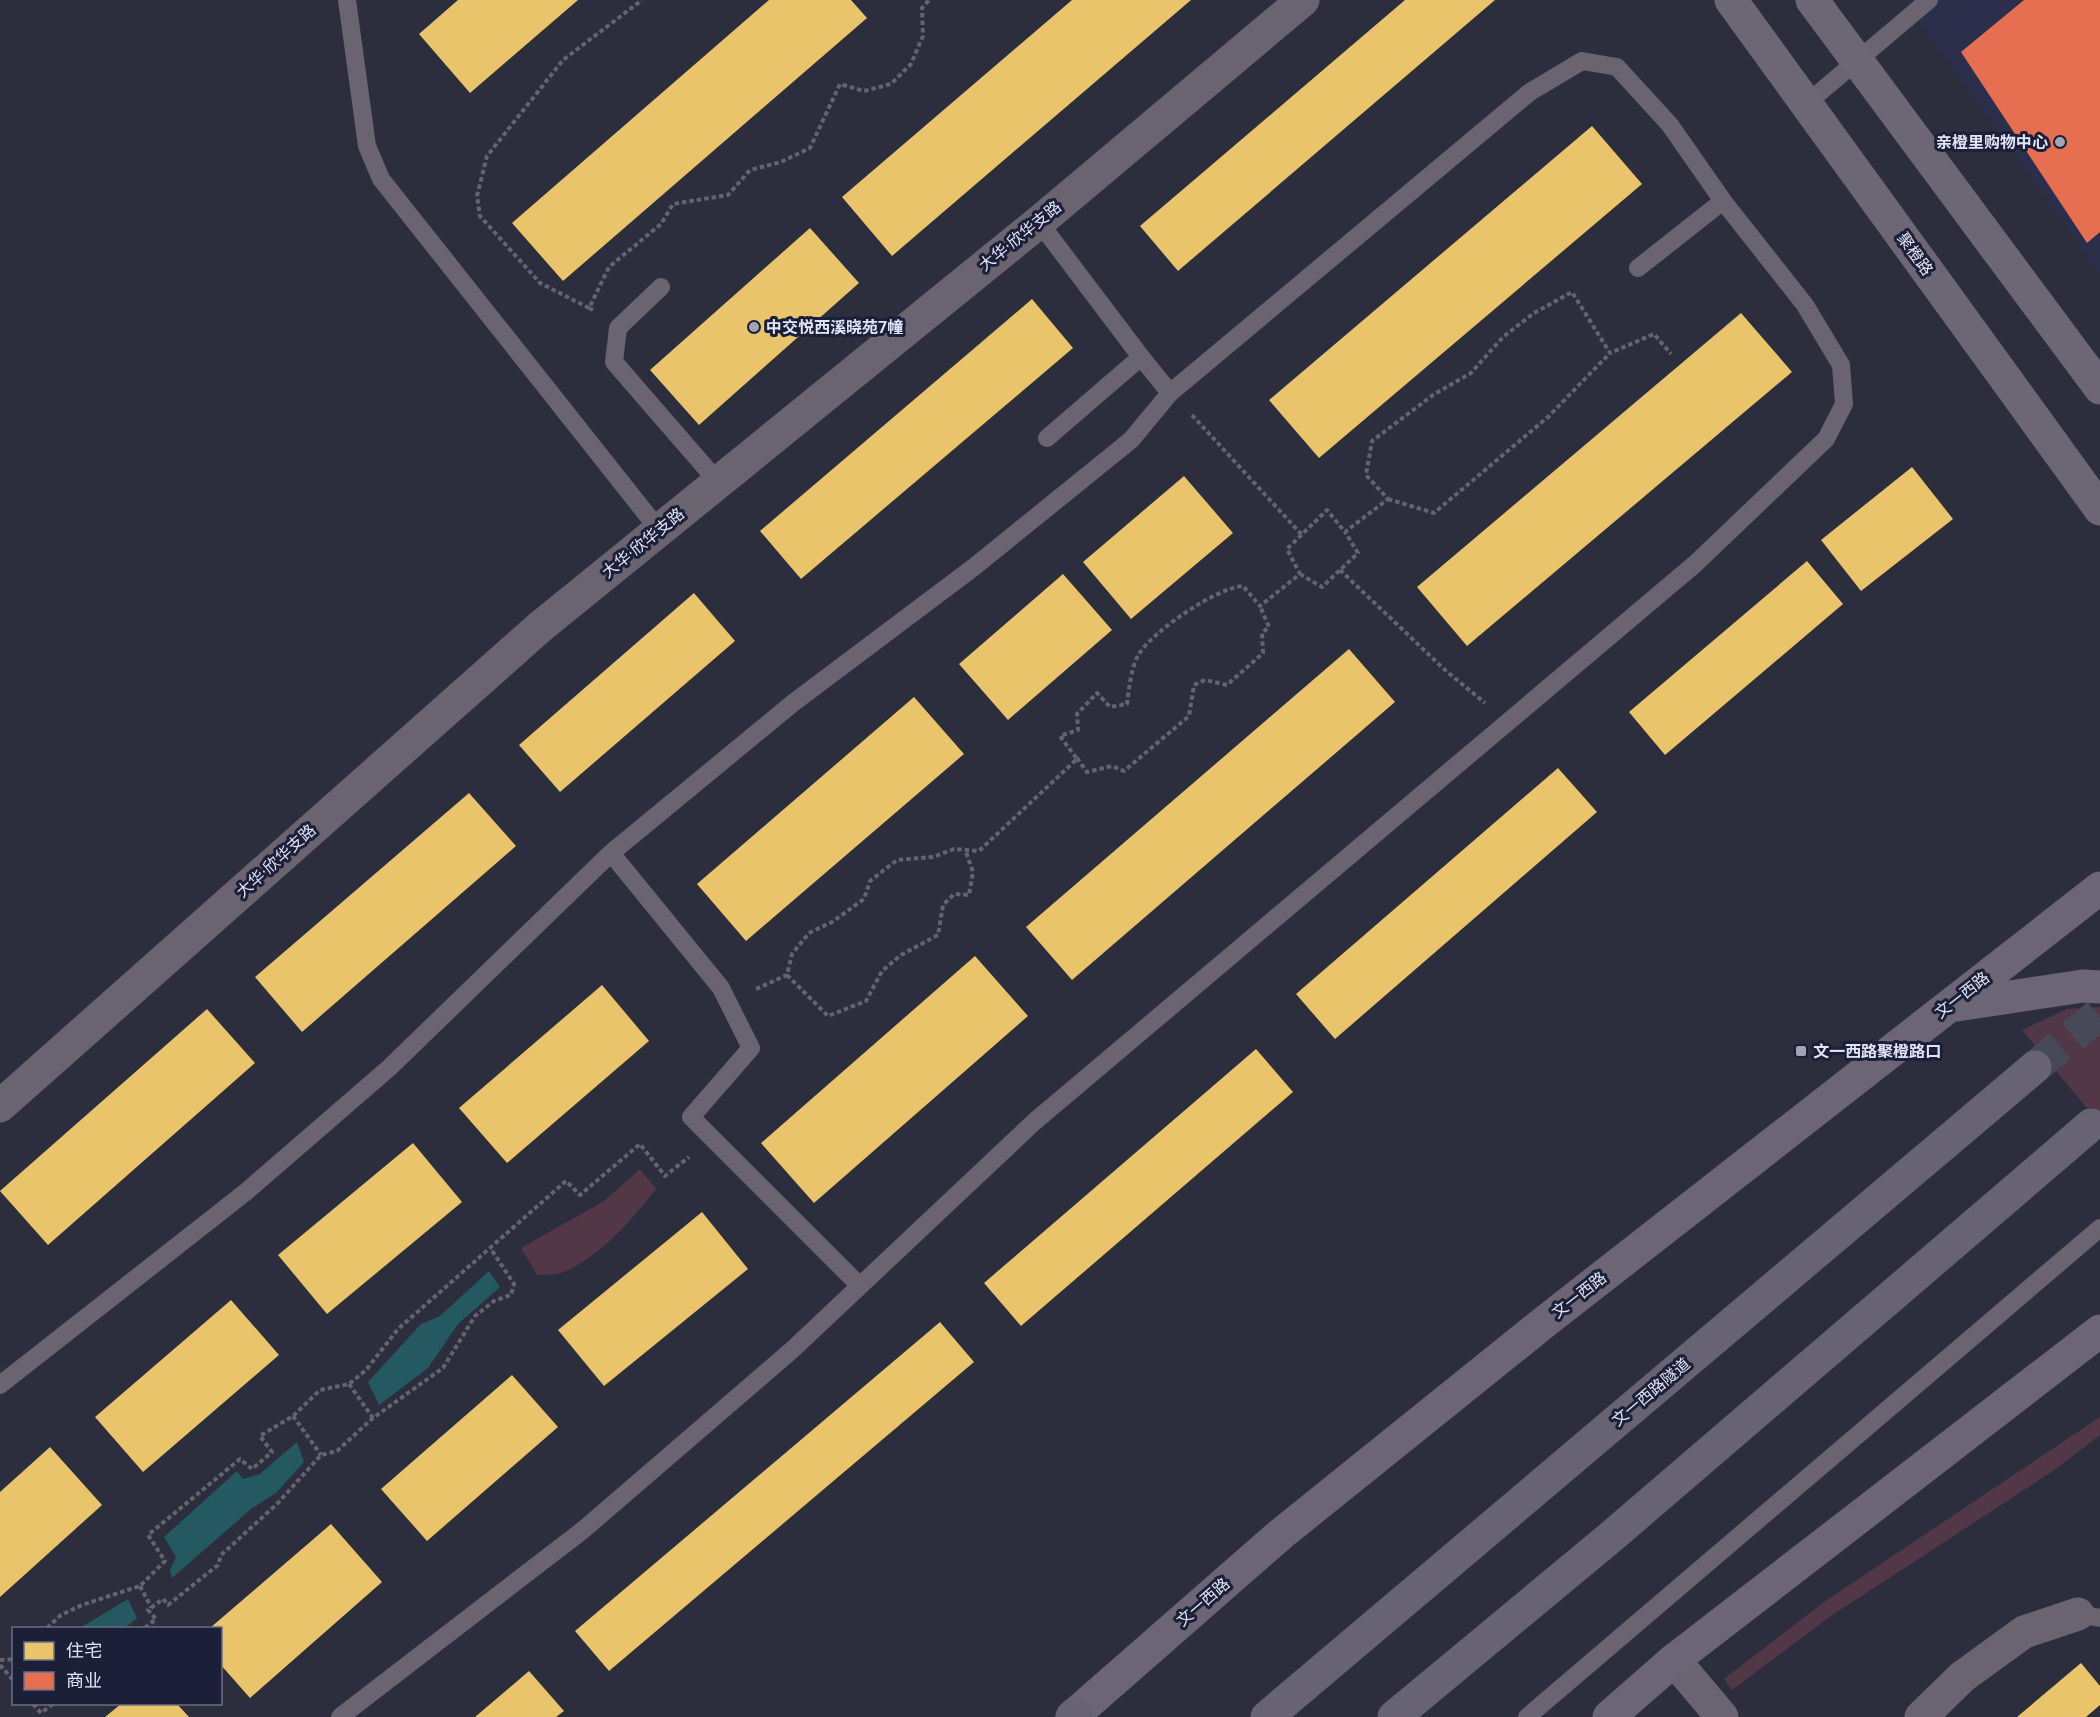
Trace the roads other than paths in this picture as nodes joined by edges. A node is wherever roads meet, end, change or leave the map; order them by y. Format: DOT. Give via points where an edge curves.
graph roads {
  1 [pos="347,0"];
  2 [pos="1303,0"];
  3 [pos="1731,0"];
  4 [pos="1812,0"];
  5 [pos="1929,0"];
  6 [pos="1857,61"];
  7 [pos="1806,104"];
  8 [pos="1723,201"];
  9 [pos="1039,222"];
  10 [pos="1638,268"];
  11 [pos="661,287"];
  12 [pos="1140,357"];
  13 [pos="2100,388"];
  14 [pos="1170,393"];
  15 [pos="1047,438"];
  16 [pos="718,482"];
  17 [pos="2100,508"];
  18 [pos="659,530"];
  19 [pos="611,853"];
  20 [pos="2100,888"];
  21 [pos="2100,987"];
  22 [pos="1948,1006"];
  23 [pos="2035,1067"];
  24 [pos="0,1106"];
  25 [pos="2091,1125"];
  26 [pos="2100,1228"];
  27 [pos="860,1286"];
  28 [pos="2100,1331"];
  29 [pos="0,1385"];
  30 [pos="2089,1616"];
  31 [pos="1674,1660"];
  32 [pos="1073,1716"];
  33 [pos="340,1717"];
  34 [pos="1267,1717"];
  35 [pos="1394,1717"];
  36 [pos="1527,1717"];
  37 [pos="1609,1717"];
  38 [pos="1722,1717"];
  39 [pos="1921,1717"];
  1 -- 18 [label="lane" via="367,146 381,179"];
  2 -- 9 [label="street, 大华·欣华支路"];
  3 -- 7 [label="street, 聚橙路"];
  4 -- 6 [label="street"];
  5 -- 6 [label="lane"];
  6 -- 7 [label="lane"];
  6 -- 13 [label="street"];
  7 -- 17 [label="street, 聚橙路"];
  8 -- 10 [label="lane"];
  8 -- 14 [label="lane" via="1670,125 1617,67 1582,61 1530,92"];
  8 -- 27 [label="lane" via="1805,305 1841,365 1844,404 1826,439 1695,564 1034,1122"];
  9 -- 12 [label="lane"];
  9 -- 16 [label="street, 大华·欣华支路"];
  11 -- 16 [label="lane" via="618,328 614,362"];
  12 -- 14 [label="lane"];
  12 -- 15 [label="lane"];
  14 -- 19 [label="lane" via="1131,440 974,567 793,702"];
  16 -- 18 [label="street, 大华·欣华支路"];
  18 -- 24 [label="street, 大华·欣华支路" via="540,627"];
  19 -- 27 [label="lane" via="721,988 751,1048 691,1117"];
  19 -- 29 [label="lane" via="380,1076 247,1191"];
  20 -- 22 [label="main road, 文一西路"];
  21 -- 22 [label="main road" via="2083,986"];
  22 -- 32 [label="main road, 文一西路" via="1281,1534"];
  23 -- 34 [label="highway, 文一西路隧道"];
  25 -- 35 [label="highway" via="1612,1536"];
  26 -- 36 [label="lane"];
  27 -- 33 [label="lane" via="792,1350 583,1530"];
  28 -- 31 [label="main road"];
  30 -- 39 [label="street" via="2024,1632 1962,1677"];
  31 -- 37 [label="main road"];
  31 -- 38 [label="street"];
}
